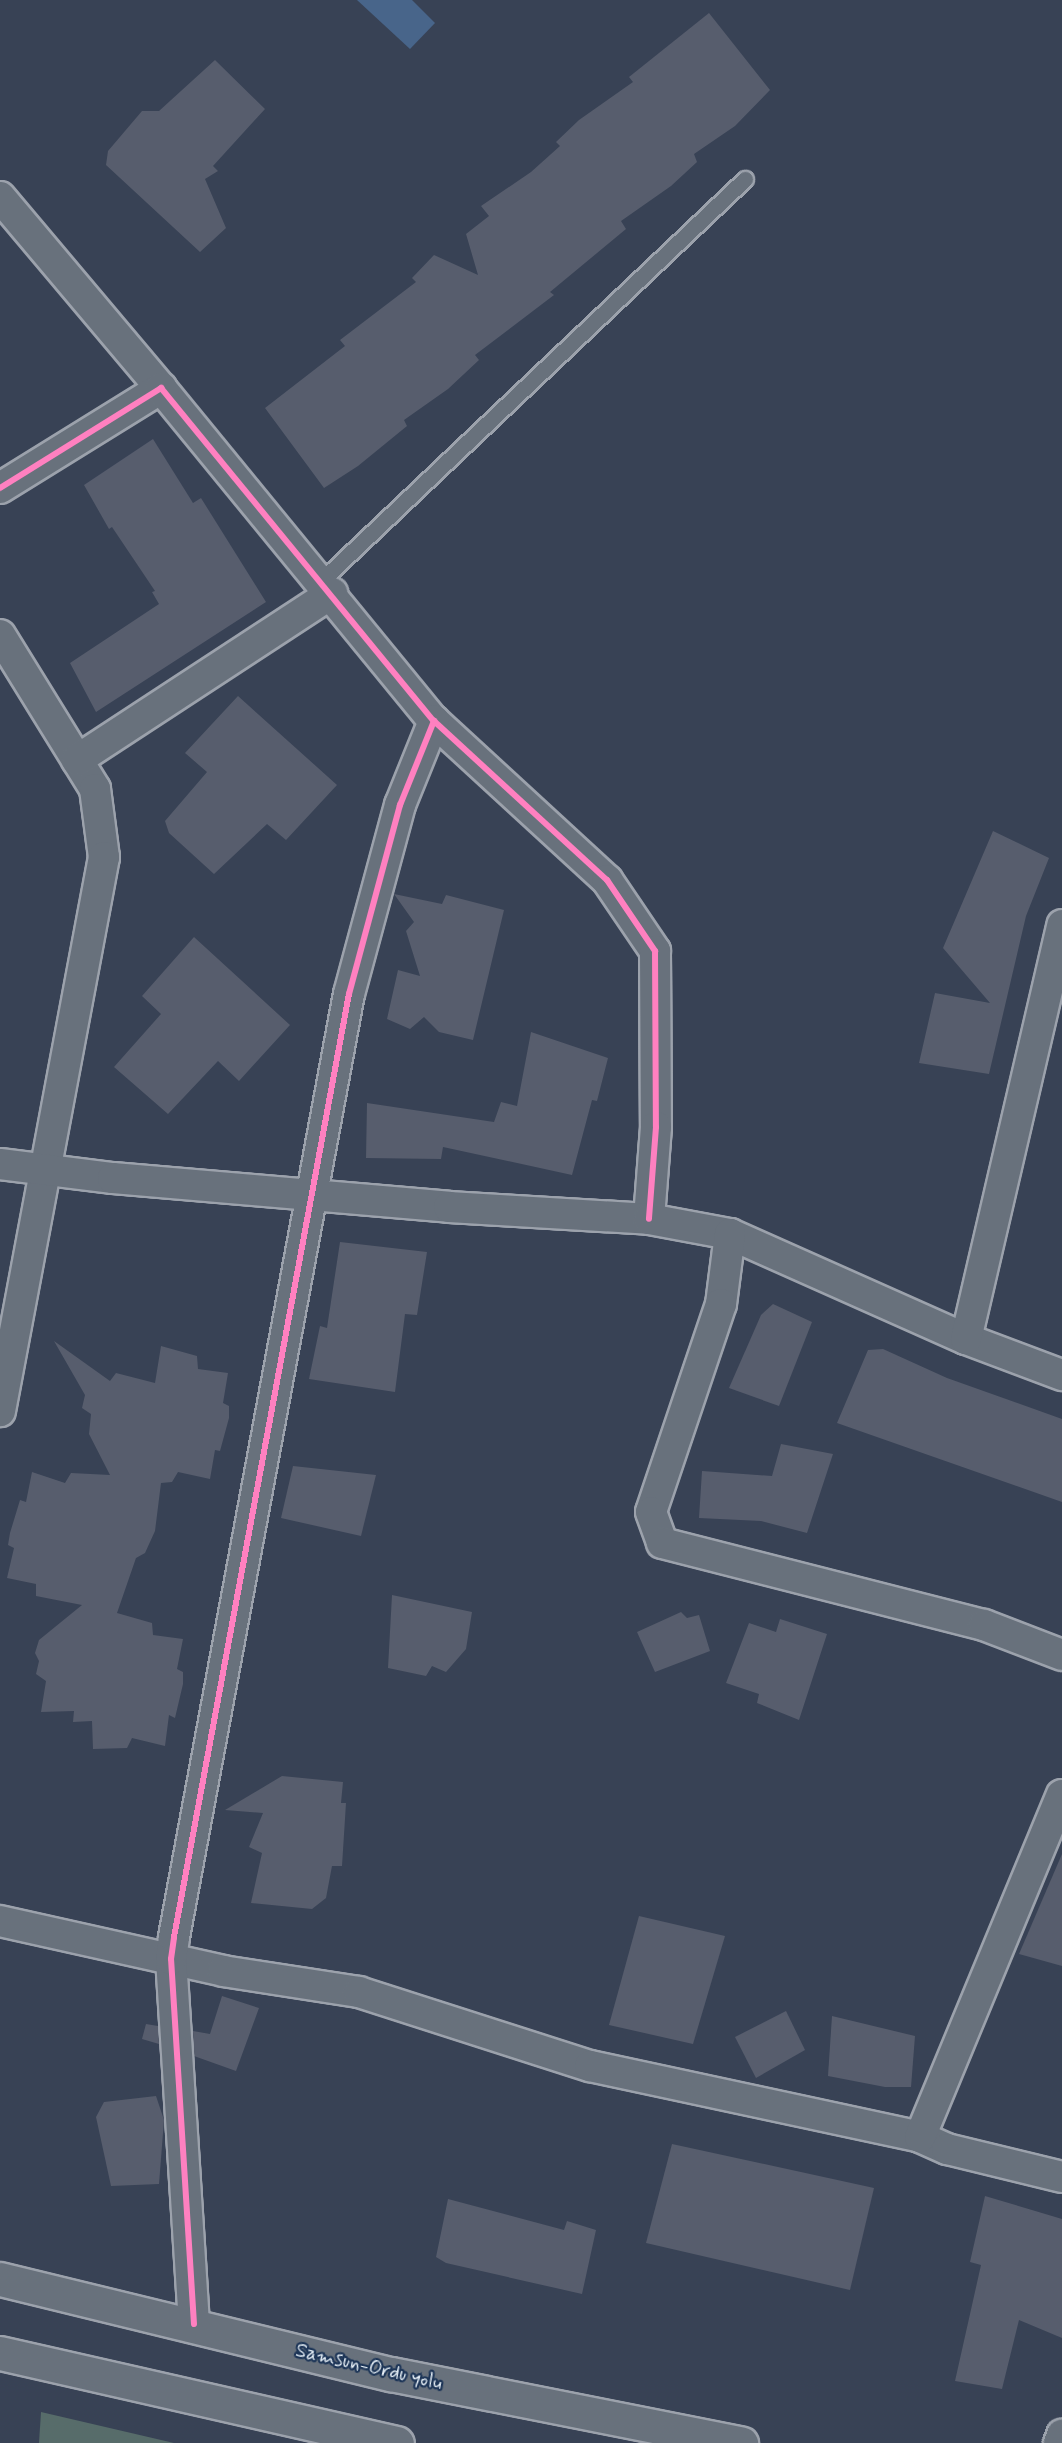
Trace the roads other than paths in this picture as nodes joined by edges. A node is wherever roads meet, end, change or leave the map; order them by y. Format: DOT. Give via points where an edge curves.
graph roads {
  1 [pos="745,180"];
  2 [pos="0,197"];
  3 [pos="161,388"];
  4 [pos="0,488"];
  5 [pos="327,587"];
  6 [pos="0,634"];
  7 [pos="434,721"];
  8 [pos="77,760"];
  9 [pos="1062,925"];
  10 [pos="0,1164"];
  11 [pos="44,1169"];
  12 [pos="312,1195"];
  13 [pos="649,1219"];
  14 [pos="730,1234"];
  15 [pos="966,1339"];
  16 [pos="1062,1376"];
  17 [pos="0,1412"];
  18 [pos="1062,1654"];
  19 [pos="1062,1795"];
  20 [pos="0,1921"];
  21 [pos="171,1959"];
  22 [pos="920,2137"];
  23 [pos="1062,2177"];
  24 [pos="0,2279"];
  25 [pos="194,2324"];
  26 [pos="0,2353"];
  27 [pos="1062,2435"];
  28 [pos="397,2443"];
  29 [pos="741,2443"];
  30 [pos="1059,2443"];
  1 -- 5 [label="lane"];
  2 -- 3 [label="street"];
  3 -- 4 [label="street"];
  3 -- 5 [label="street"];
  5 -- 7 [label="street"];
  5 -- 8 [label="street"];
  6 -- 8 [label="street"];
  7 -- 12 [label="street" via="400,805 349,994"];
  7 -- 13 [label="street" via="607,880 655,951 656,1127"];
  8 -- 11 [label="street" via="95,789 104,857"];
  9 -- 15 [label="street"];
  10 -- 11 [label="street"];
  11 -- 12 [label="street"];
  11 -- 17 [label="street"];
  12 -- 13 [label="street"];
  12 -- 21 [label="street"];
  13 -- 14 [label="street"];
  14 -- 15 [label="street"];
  14 -- 18 [label="street" via="722,1304 651,1512 662,1543 984,1624"];
  15 -- 16 [label="street"];
  19 -- 22 [label="street"];
  20 -- 21 [label="street"];
  21 -- 22 [label="street" via="359,1992 590,2066"];
  21 -- 25 [label="street"];
  22 -- 23 [label="street" via="947,2149"];
  24 -- 25 [label="highway, Samsun-Ordu yolu"];
  25 -- 29 [label="highway, Samsun-Ordu yolu" via="391,2374"];
  26 -- 28 [label="highway"];
  27 -- 30 [label="street"];
}
